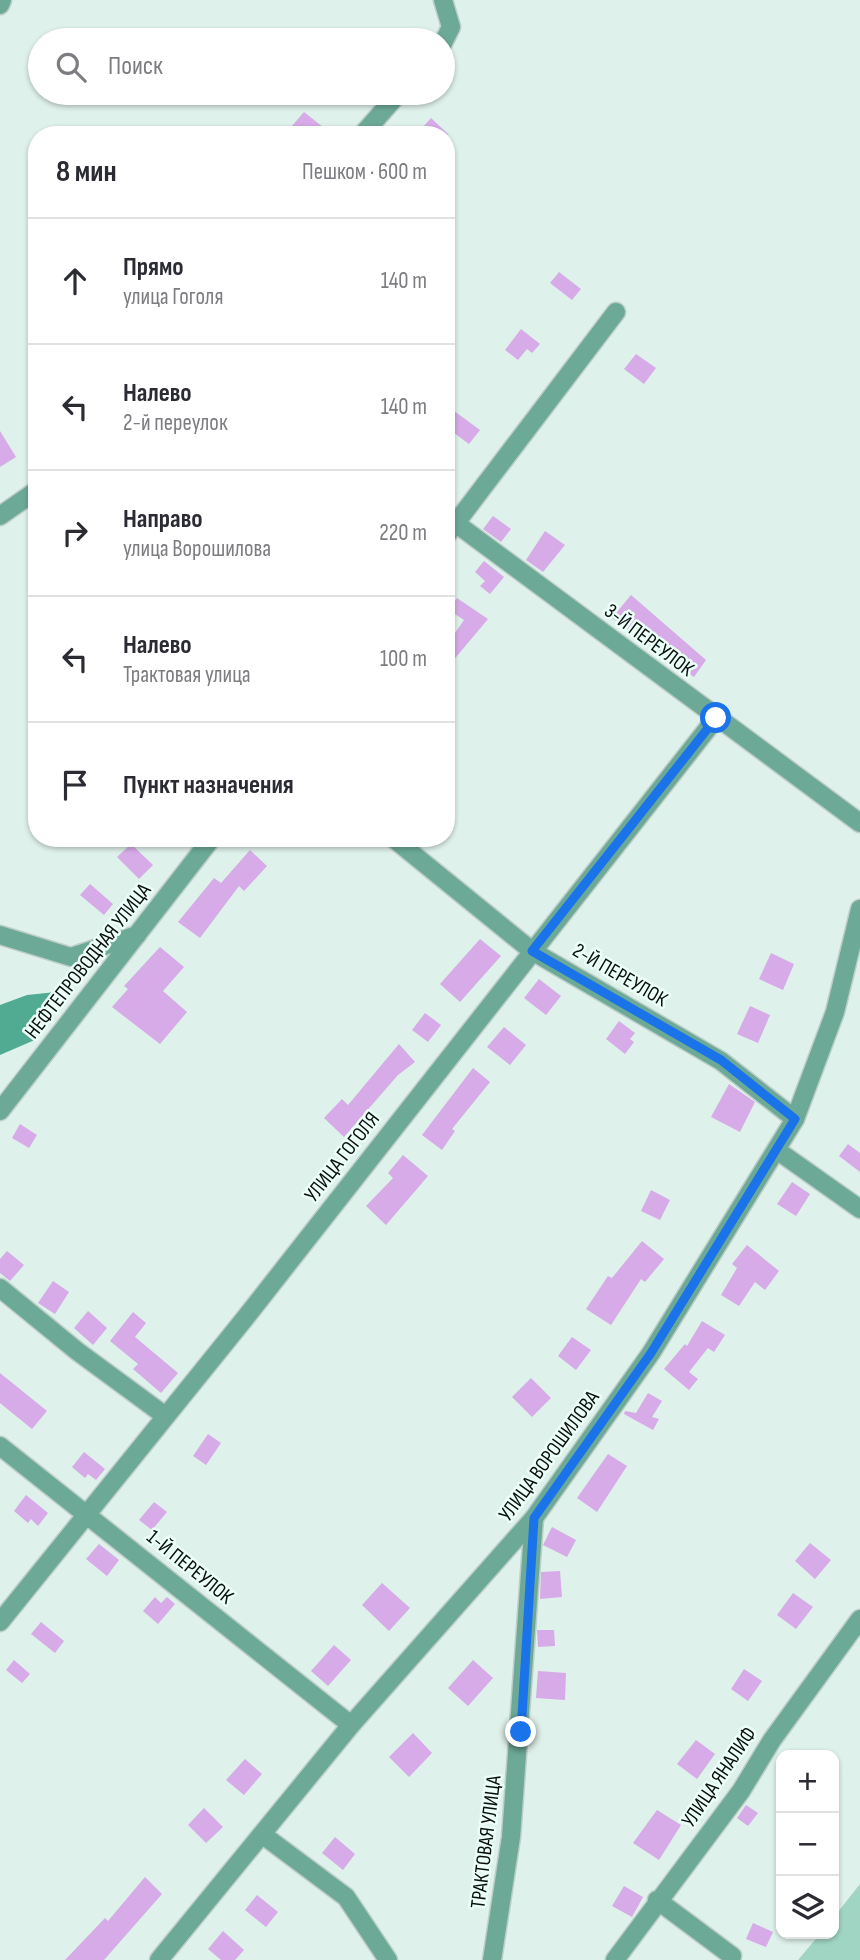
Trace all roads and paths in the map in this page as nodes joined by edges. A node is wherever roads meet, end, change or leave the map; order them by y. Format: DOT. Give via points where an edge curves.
graph roads {
  1 [pos="443,0"];
  2 [pos="451,28"];
  3 [pos="388,105"];
  4 [pos="370,126"];
  5 [pos="616,312"];
  6 [pos="28,496"];
  7 [pos="0,516"];
  8 [pos="455,519"];
  9 [pos="455,529"];
  10 [pos="716,718"];
  11 [pos="860,822"];
  12 [pos="205,847"];
  13 [pos="404,847"];
  14 [pos="860,909"];
  15 [pos="0,935"];
  16 [pos="137,935"];
  17 [pos="532,951"];
  18 [pos="0,1111"];
  19 [pos="795,1119"];
  20 [pos="778,1151"];
  21 [pos="860,1209"];
  22 [pos="0,1287"];
  23 [pos="164,1415"];
  24 [pos="0,1446"];
  25 [pos="86,1513"];
  26 [pos="534,1518"];
  27 [pos="860,1619"];
  28 [pos="0,1622"];
  29 [pos="351,1725"];
  30 [pos="263,1835"];
  31 [pos="657,1900"];
  32 [pos="159,1960"];
  33 [pos="388,1960"];
  34 [pos="492,1960"];
  35 [pos="615,1960"];
  36 [pos="731,1960"];
  1 -- 2 [label="street"];
  3 -- 4 [label="street"];
  5 -- 8 [label="street"];
  6 -- 7 [label="street"];
  9 -- 10 [label="street, 3-Й ПЕРЕУЛОК"];
  10 -- 11 [label="street, 3-Й ПЕРЕУЛОК"];
  10 -- 17 [label="street, УЛИЦА ГОГОЛЯ"];
  12 -- 16 [label="street, НЕФТЕПРОВОДНАЯ УЛИЦА"];
  13 -- 17 [label="street, 2-Й ПЕРЕУЛОК"];
  14 -- 19 [label="street, УЛИЦА ВОРОШИЛОВА" via="835,1012"];
  15 -- 16 [label="street" via="71,957"];
  16 -- 18 [label="street, НЕФТЕПРОВОДНАЯ УЛИЦА"];
  17 -- 19 [label="street, 2-Й ПЕРЕУЛОК" via="721,1060"];
  17 -- 23 [label="street, УЛИЦА ГОГОЛЯ"];
  19 -- 20 [label="street, УЛИЦА ВОРОШИЛОВА"];
  20 -- 21 [label="street"];
  20 -- 26 [label="street, УЛИЦА ВОРОШИЛОВА" via="651,1353"];
  22 -- 23 [label="street"];
  23 -- 25 [label="street, УЛИЦА ГОГОЛЯ"];
  24 -- 25 [label="street, 1-Й ПЕРЕУЛОК"];
  25 -- 28 [label="street, УЛИЦА ГОГОЛЯ"];
  25 -- 29 [label="street, 1-Й ПЕРЕУЛОК"];
  26 -- 29 [label="street, УЛИЦА ВОРОШИЛОВА"];
  26 -- 34 [label="street, ТРАКТОВАЯ УЛИЦА" via="512,1836"];
  27 -- 31 [label="street, УЛИЦА ЯНАЛИФ" via="772,1740 741,1791"];
  29 -- 30 [label="street, УЛИЦА ВОРОШИЛОВА"];
  30 -- 32 [label="street, УЛИЦА ВОРОШИЛОВА"];
  30 -- 33 [label="street" via="346,1897"];
  31 -- 35 [label="street, УЛИЦА ЯНАЛИФ"];
  31 -- 36 [label="street" via="732,1956"];
}
